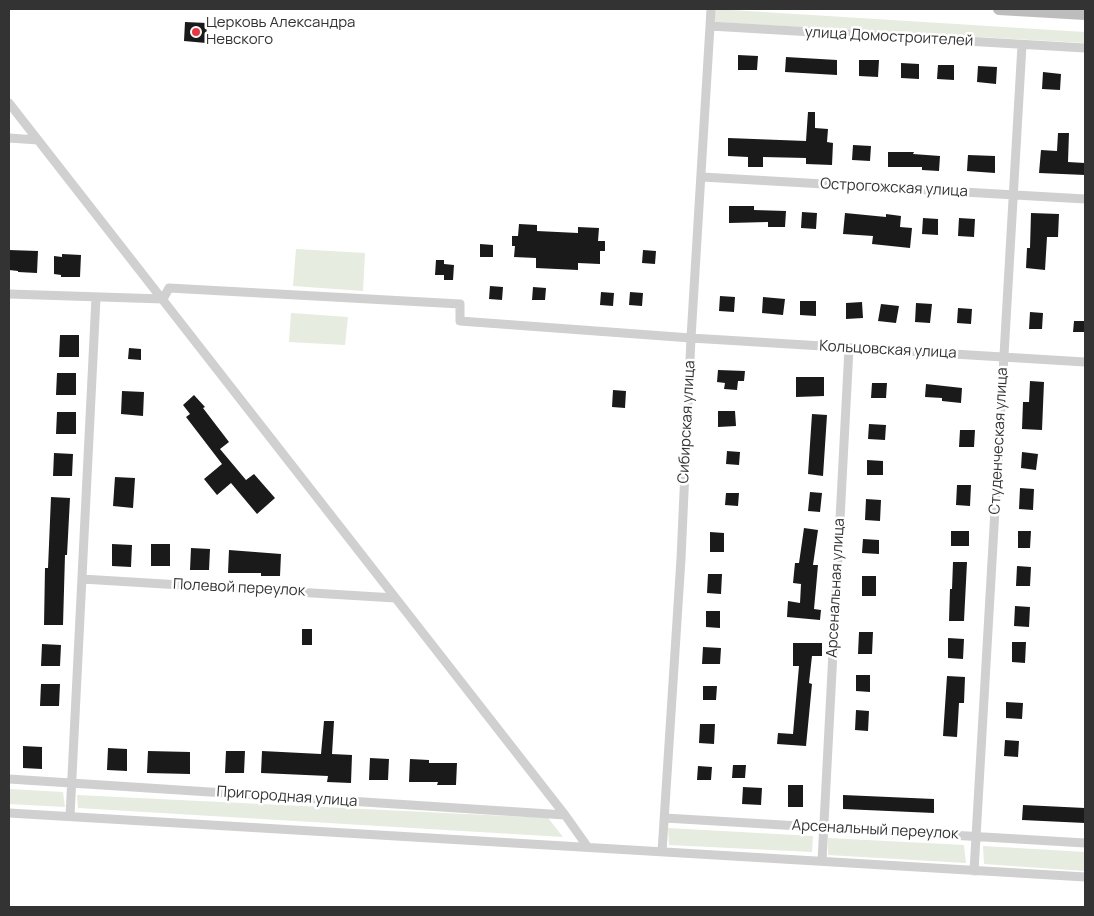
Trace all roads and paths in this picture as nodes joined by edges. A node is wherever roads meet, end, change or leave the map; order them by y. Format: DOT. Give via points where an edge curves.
graph roads {
  1 [pos="711,9"];
  2 [pos="999,9"];
  3 [pos="1085,14"];
  4 [pos="710,26"];
  5 [pos="1022,45"];
  6 [pos="1085,48"];
  7 [pos="9,102"];
  8 [pos="9,138"];
  9 [pos="38,140"];
  10 [pos="702,178"];
  11 [pos="1013,195"];
  12 [pos="1085,199"];
  13 [pos="9,294"];
  14 [pos="96,298"];
  15 [pos="163,299"];
  16 [pos="691,338"];
  17 [pos="849,348"];
  18 [pos="1004,357"];
  19 [pos="1085,362"];
  20 [pos="82,579"];
  21 [pos="395,598"];
  22 [pos="9,779"];
  23 [pos="72,783"];
  24 [pos="9,813"];
  25 [pos="566,815"];
  26 [pos="70,816"];
  27 [pos="665,818"];
  28 [pos="823,827"];
  29 [pos="976,836"];
  30 [pos="1085,843"];
  31 [pos="587,846"];
  32 [pos="662,852"];
  33 [pos="822,861"];
  34 [pos="974,871"];
  35 [pos="1085,877"];
  1 -- 4 [label="street"];
  2 -- 3 [label="main road"];
  4 -- 5 [label="street, улица Домостроителей"];
  4 -- 10 [label="street, Сибирская улица"];
  5 -- 6 [label="street, улица Домостроителей"];
  5 -- 11 [label="street, Студенческая улица"];
  7 -- 9 [label="street"];
  8 -- 9 [label="street"];
  9 -- 15 [label="street"];
  10 -- 11 [label="street, Острогожская улица"];
  10 -- 16 [label="street, Сибирская улица"];
  11 -- 12 [label="street, Острогожская улица"];
  11 -- 18 [label="street, Студенческая улица"];
  13 -- 14 [label="street"];
  14 -- 15 [label="street"];
  14 -- 20 [label="street"];
  15 -- 16 [label="street, Кольцовская улица" via="169,288 460,304 460,321"];
  15 -- 21 [label="street"];
  16 -- 17 [label="street, Кольцовская улица"];
  16 -- 27 [label="street, Сибирская улица"];
  17 -- 18 [label="street, Кольцовская улица"];
  17 -- 28 [label="street, Арсенальная улица"];
  18 -- 19 [label="street, Кольцовская улица"];
  18 -- 29 [label="street, Студенческая улица"];
  20 -- 21 [label="street, Полевой переулок"];
  20 -- 23 [label="street"];
  21 -- 25 [label="street"];
  22 -- 23 [label="street, Пригородная улица"];
  23 -- 25 [label="street, Пригородная улица"];
  23 -- 26 [label="street"];
  24 -- 26 [label="street"];
  25 -- 31 [label="street"];
  26 -- 31 [label="street"];
  27 -- 28 [label="street, Арсенальный переулок"];
  27 -- 32 [label="street, Сибирская улица"];
  28 -- 29 [label="street, Арсенальный переулок"];
  28 -- 33 [label="street, Арсенальная улица"];
  29 -- 30 [label="street, Арсенальный переулок"];
  29 -- 34 [label="street, Студенческая улица"];
  31 -- 32 [label="street"];
  32 -- 33 [label="street"];
  33 -- 34 [label="street"];
  34 -- 35 [label="street"];
}
